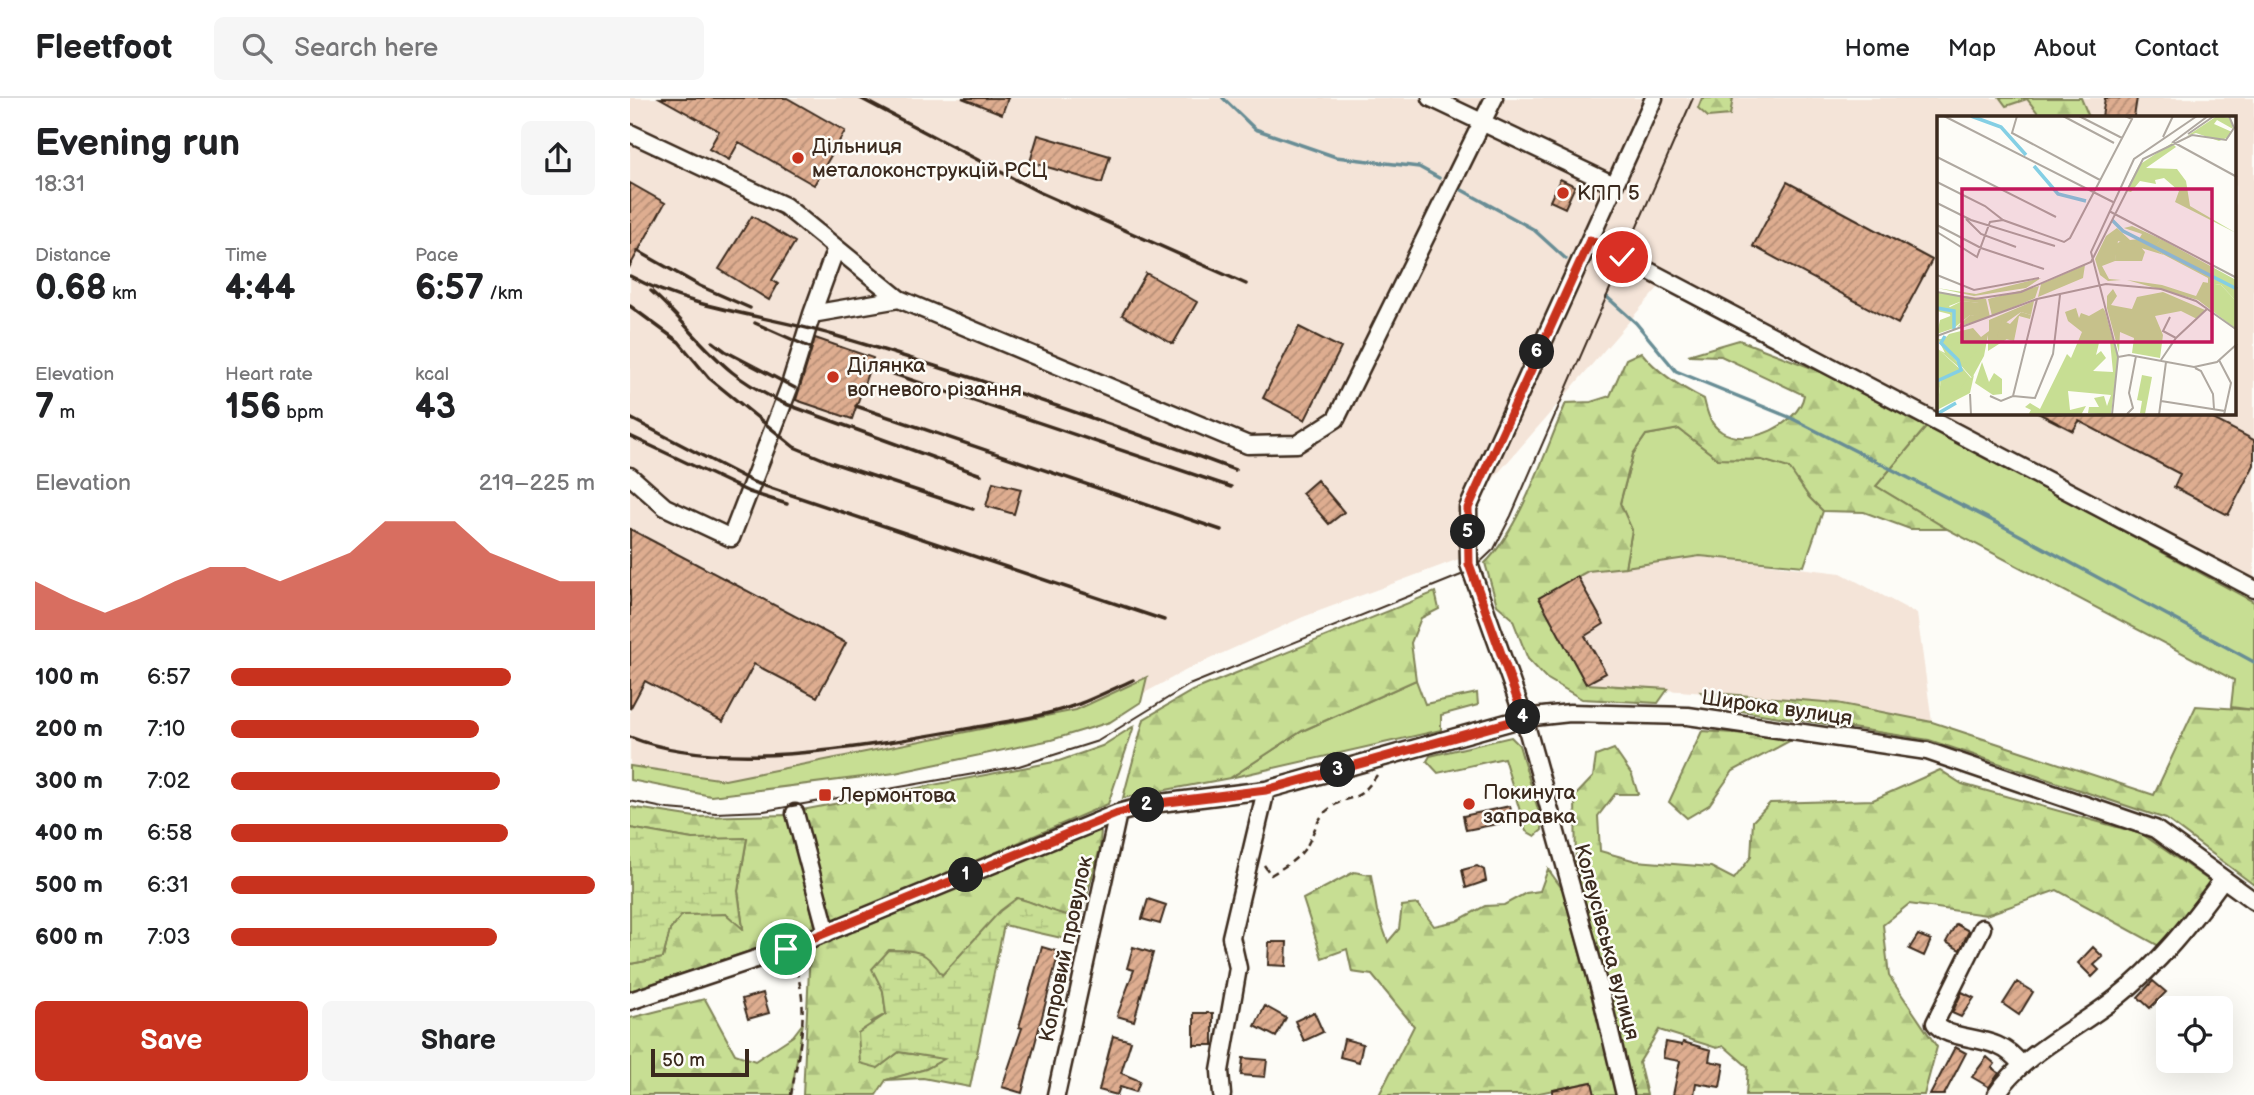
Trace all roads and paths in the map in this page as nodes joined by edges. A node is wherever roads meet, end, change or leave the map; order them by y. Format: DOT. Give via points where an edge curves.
graph roads {
  1 [pos="1431,98"];
  2 [pos="1494,98"];
  3 [pos="1654,98"];
  4 [pos="1481,123"];
  5 [pos="630,133"];
  6 [pos="1614,185"];
  7 [pos="1590,240"];
  8 [pos="836,248"];
  9 [pos="898,299"];
  10 [pos="812,314"];
  11 [pos="630,476"];
  12 [pos="2254,589"];
  13 [pos="1524,718"];
  14 [pos="1382,758"];
  15 [pos="1266,790"];
  16 [pos="795,813"];
  17 [pos="1118,813"];
  18 [pos="1252,848"];
  19 [pos="2223,879"];
  20 [pos="2254,901"];
  21 [pos="1982,928"];
  22 [pos="827,933"];
  23 [pos="786,949"];
  24 [pos="630,1002"];
  25 [pos="2020,1064"];
  26 [pos="791,1095"];
  27 [pos="1056,1095"];
  28 [pos="1222,1095"];
  29 [pos="1625,1095"];
  30 [pos="1996,1095"];
  1 -- 4 [label="street"];
  2 -- 4 [label="street"];
  3 -- 6 [label="street, Колеусівська вулиця"];
  4 -- 6 [label="street"];
  4 -- 9 [label="street" via="1336,419 1297,444 1248,445"];
  5 -- 8 [label="street" via="785,206"];
  6 -- 7 [label="street, Колеусівська вулиця"];
  7 -- 12 [label="street"];
  7 -- 13 [label="street, Колеусівська вулиця" via="1468,508 1469,564"];
  8 -- 9 [label="street"];
  8 -- 10 [label="street"];
  9 -- 10 [label="street"];
  10 -- 11 [label="street" via="732,538 665,508"];
  13 -- 14 [label="street, Широка вулиця"];
  13 -- 19 [label="street, Широка вулиця" via="1570,713 1688,716 1927,751 2155,829"];
  13 -- 29 [label="street, Колеусівська вулиця"];
  14 -- 15 [label="street, Широка вулиця"];
  14 -- 18 [label="path" via="1379,772 1363,795 1329,808 1290,864 1271,875"];
  15 -- 17 [label="street, Широка вулиця" via="1152,804"];
  15 -- 18 [label="street"];
  16 -- 22 [label="street"];
  17 -- 22 [label="street, Широка вулиця"];
  17 -- 27 [label="street, Копровий провулок"];
  18 -- 28 [label="street" via="1231,937 1238,968 1220,1071"];
  19 -- 20 [label="street, Широка вулиця"];
  19 -- 25 [label="street" via="2176,943 2118,996"];
  21 -- 25 [label="street" via="1936,1023 1939,1029 1989,1041 2013,1053"];
  22 -- 23 [label="street, Широка вулиця"];
  23 -- 24 [label="street, Широка вулиця"];
  23 -- 26 [label="path" via="800,977 803,1023"];
  25 -- 30 [label="street"];
}
